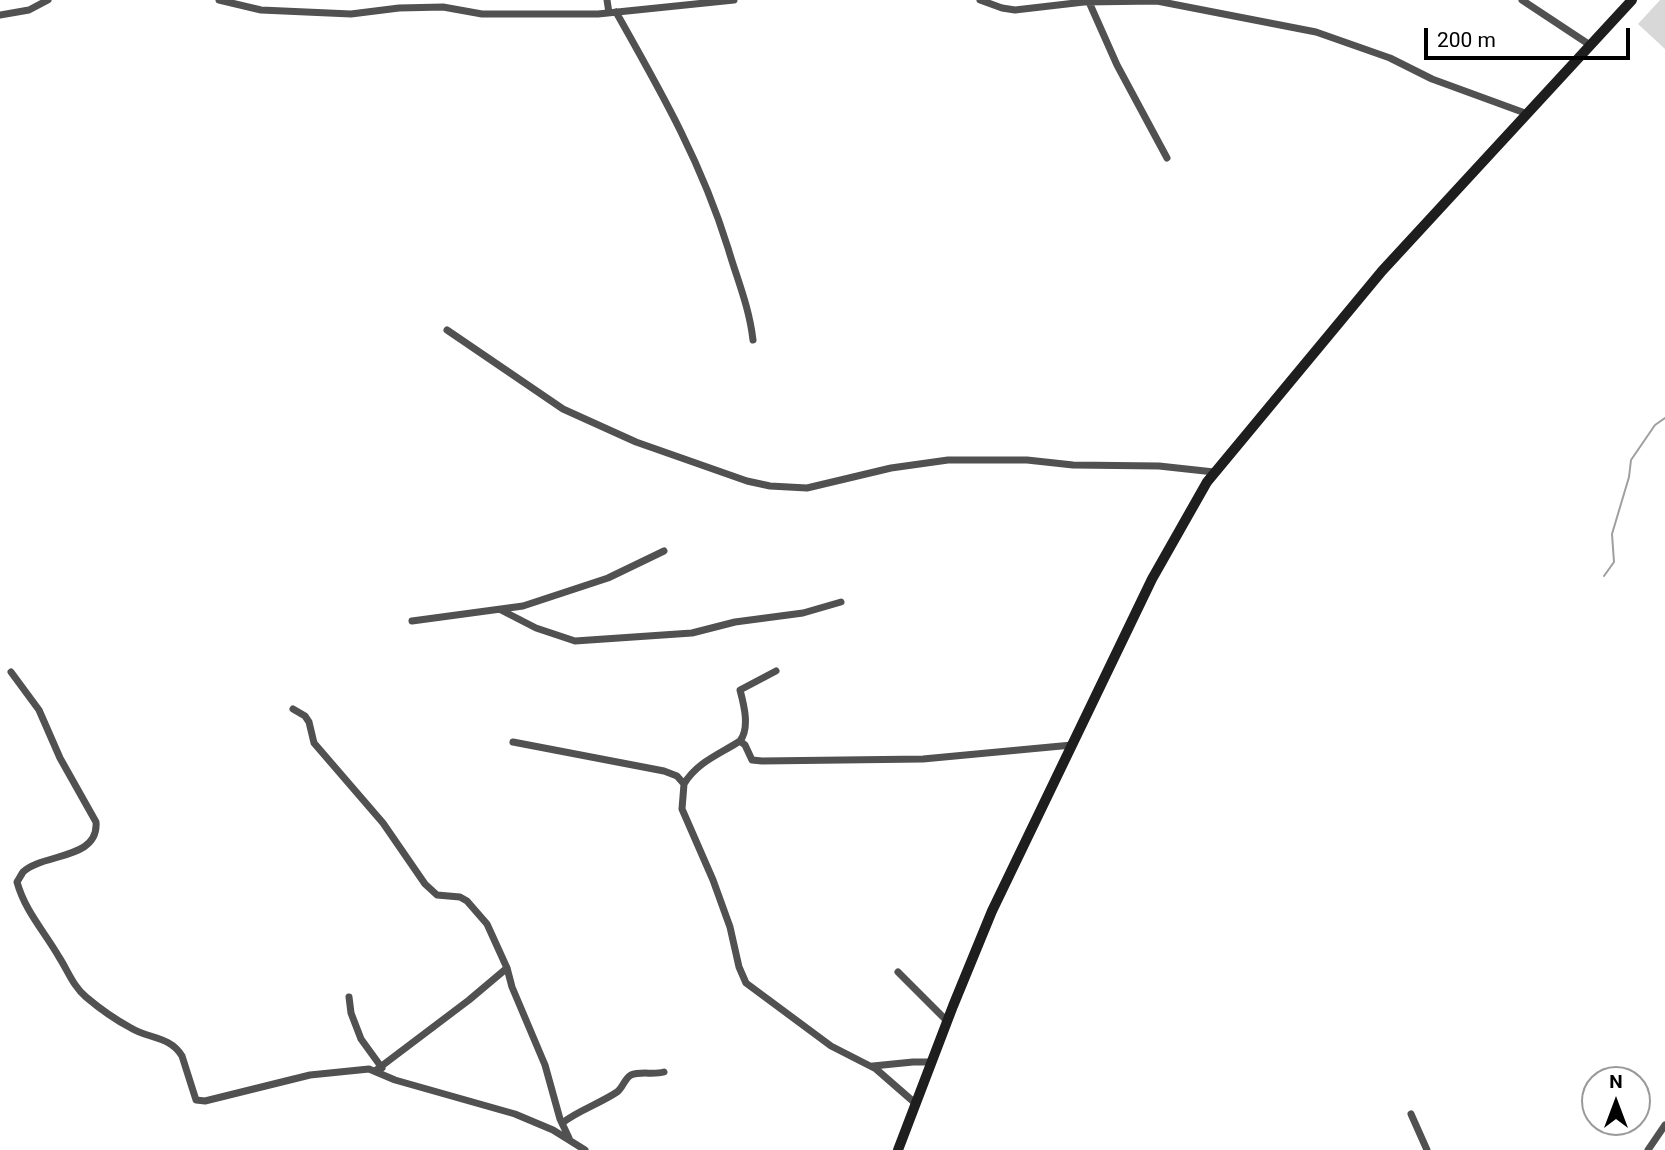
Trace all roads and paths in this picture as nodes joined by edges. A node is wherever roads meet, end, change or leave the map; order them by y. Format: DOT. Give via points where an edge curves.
graph roads {
  1 [pos="48,0"];
  2 [pos="219,0"];
  3 [pos="607,0"];
  4 [pos="734,0"];
  5 [pos="980,0"];
  6 [pos="1522,0"];
  7 [pos="1632,0"];
  8 [pos="1068,2"];
  9 [pos="1088,2"];
  10 [pos="612,13"];
  11 [pos="0,15"];
  12 [pos="1590,45"];
  13 [pos="1525,113"];
  14 [pos="1167,158"];
  15 [pos="447,330"];
  16 [pos="753,340"];
  17 [pos="1214,472"];
  18 [pos="664,551"];
  19 [pos="841,602"];
  20 [pos="501,610"];
  21 [pos="412,621"];
  22 [pos="776,671"];
  23 [pos="11,672"];
  24 [pos="293,709"];
  25 [pos="513,741"];
  26 [pos="740,741"];
  27 [pos="1072,745"];
  28 [pos="690,775"];
  29 [pos="677,776"];
  30 [pos="684,784"];
  31 [pos="507,968"];
  32 [pos="898,972"];
  33 [pos="349,997"];
  34 [pos="947,1021"];
  35 [pos="930,1062"];
  36 [pos="872,1066"];
  37 [pos="378,1068"];
  38 [pos="664,1072"];
  39 [pos="915,1103"];
  40 [pos="1411,1114"];
  41 [pos="562,1123"];
  42 [pos="1665,1125"];
  43 [pos="570,1139"];
  44 [pos="585,1150"];
  45 [pos="898,1150"];
  46 [pos="1427,1150"];
  47 [pos="1648,1150"];
  1 -- 11 [label="street" via="29,10"];
  2 -- 10 [label="street" via="244,8 307,13 443,8 482,13"];
  3 -- 10 [label="street"];
  4 -- 10 [label="street"];
  5 -- 8 [label="street" via="1015,10"];
  6 -- 12 [label="street"];
  7 -- 12 [label="street"];
  8 -- 9 [label="street"];
  9 -- 13 [label="street" via="1157,1 1316,32"];
  9 -- 14 [label="street"];
  10 -- 16 [label="street" via="685,137 703,177 744,292"];
  12 -- 13 [label="street"];
  13 -- 17 [label="street" via="1381,271"];
  15 -- 17 [label="street" via="563,409 636,442 770,486 807,488 948,460 1027,460"];
  17 -- 27 [label="street" via="1152,579"];
  18 -- 20 [label="street" via="608,578"];
  19 -- 20 [label="street" via="692,633 575,641"];
  20 -- 21 [label="street"];
  22 -- 26 [label="street" via="740,690 745,734"];
  23 -- 37 [label="street" via="39,710 96,822 97,833 91,841 24,871 17,882 32,918 86,997 132,1029 178,1049 198,1101 310,1075"];
  24 -- 31 [label="street" via="305,716 314,743 383,823 425,884 437,895 460,897 477,911"];
  25 -- 29 [label="street"];
  26 -- 27 [label="street" via="752,760 762,761 923,759"];
  26 -- 28 [label="street"];
  27 -- 34 [label="street" via="992,911"];
  28 -- 29 [label="street"];
  28 -- 30 [label="street"];
  29 -- 30 [label="street"];
  30 -- 36 [label="street" via="681,809 713,880 746,983 831,1046"];
  31 -- 37 [label="street"];
  31 -- 41 [label="street"];
  32 -- 34 [label="street"];
  33 -- 37 [label="street" via="360,1039"];
  34 -- 35 [label="street"];
  35 -- 36 [label="street"];
  35 -- 39 [label="street"];
  36 -- 39 [label="street"];
  37 -- 43 [label="street" via="396,1080 515,1114"];
  38 -- 41 [label="street" via="627,1077 618,1091"];
  39 -- 45 [label="street"];
  40 -- 46 [label="street"];
  41 -- 43 [label="street"];
  42 -- 47 [label="street"];
  43 -- 44 [label="street"];
}
